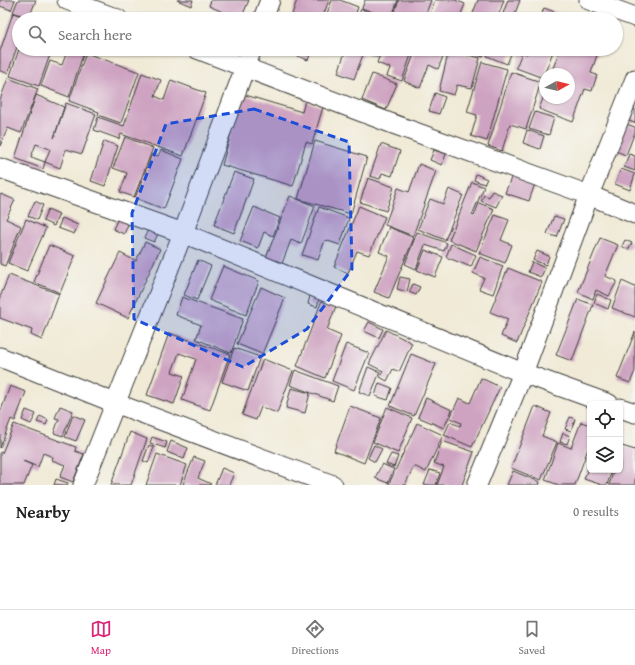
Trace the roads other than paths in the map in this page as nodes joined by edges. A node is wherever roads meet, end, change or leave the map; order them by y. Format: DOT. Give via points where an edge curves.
graph roads {
  1 [pos="68,0"];
  2 [pos="270,0"];
  3 [pos="589,0"];
  4 [pos="100,12"];
  5 [pos="266,12"];
  6 [pos="621,12"];
  7 [pos="623,13"];
  8 [pos="635,17"];
  9 [pos="216,56"];
  10 [pos="249,56"];
  11 [pos="245,67"];
  12 [pos="635,79"];
  13 [pos="0,168"];
  14 [pos="589,195"];
  15 [pos="635,214"];
  16 [pos="183,233"];
  17 [pos="0,357"];
  18 [pos="523,373"];
  19 [pos="601,401"];
  20 [pos="115,403"];
  21 [pos="623,409"];
  22 [pos="635,414"];
  23 [pos="83,485"];
  24 [pos="333,485"];
  25 [pos="477,485"];
  1 -- 4 [label="street"];
  2 -- 5 [label="street"];
  3 -- 6 [label="street"];
  7 -- 8 [label="street"];
  9 -- 11 [label="street"];
  10 -- 11 [label="street"];
  11 -- 14 [label="street"];
  11 -- 16 [label="street"];
  12 -- 14 [label="street"];
  13 -- 16 [label="street"];
  14 -- 15 [label="street"];
  14 -- 18 [label="street"];
  16 -- 18 [label="street"];
  16 -- 20 [label="street"];
  17 -- 20 [label="street"];
  18 -- 19 [label="street"];
  18 -- 25 [label="street"];
  20 -- 23 [label="street"];
  20 -- 24 [label="street"];
  21 -- 22 [label="street"];
}
